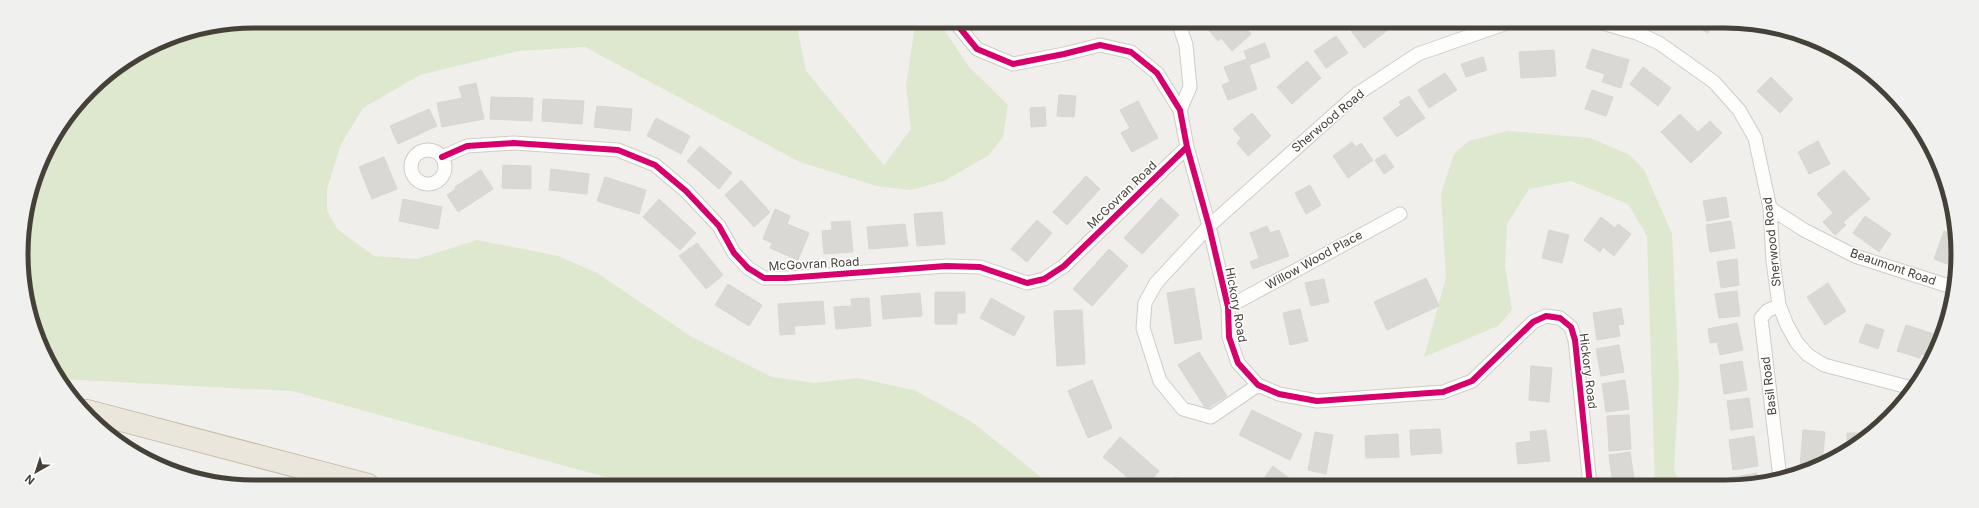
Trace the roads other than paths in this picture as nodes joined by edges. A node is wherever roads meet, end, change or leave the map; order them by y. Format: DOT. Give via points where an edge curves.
graph roads {
  1 [pos="960,28"];
  2 [pos="1180,28"];
  3 [pos="1493,28"];
  4 [pos="1620,28"];
  5 [pos="1180,110"];
  6 [pos="1187,147"];
  7 [pos="442,157"];
  8 [pos="1770,208"];
  9 [pos="1400,214"];
  10 [pos="1209,226"];
  11 [pos="1949,286"];
  12 [pos="1779,305"];
  13 [pos="1228,307"];
  14 [pos="1258,385"];
  15 [pos="1908,387"];
  16 [pos="94,414"];
  17 [pos="1779,473"];
  18 [pos="349,480"];
  19 [pos="1589,480"];
  1 -- 5 [label="street, Hickory Road" via="977,49 1012,64 1100,45 1131,52 1157,73"];
  2 -- 5 [label="street" via="1186,45 1190,86"];
  3 -- 10 [label="street, Sherwood Road" via="1418,54 1357,94"];
  4 -- 8 [label="street, Sherwood Road" via="1637,33 1665,47 1714,82 1740,110 1755,138"];
  5 -- 6 [label="street, Hickory Road"];
  6 -- 7 [label="street, McGovran Road" via="1064,266 1044,279 1027,283 980,267 946,266 764,278 748,268 734,253 719,226 686,190 655,165 618,150 514,143 467,146"];
  6 -- 10 [label="street, Hickory Road"];
  8 -- 11 [label="street, Beaumont Road" via="1804,230 1855,256"];
  8 -- 12 [label="street, Sherwood Road"];
  9 -- 13 [label="street, Willow Wood Place"];
  10 -- 13 [label="street, Hickory Road"];
  10 -- 14 [label="street, Sherwood Road" via="1156,283 1145,303 1143,328 1160,381 1183,409 1211,417"];
  12 -- 15 [label="street, Sherwood Road" via="1797,343 1808,355 1824,365"];
  12 -- 17 [label="street, Basil Road" via="1767,311 1761,318"];
  13 -- 14 [label="street, Hickory Road" via="1229,337 1238,363"];
  14 -- 19 [label="street, Hickory Road" via="1279,394 1317,400 1443,392 1472,381 1533,322 1546,316 1560,318 1571,327 1575,340"];
  16 -- 18 [label="highway"];
}
